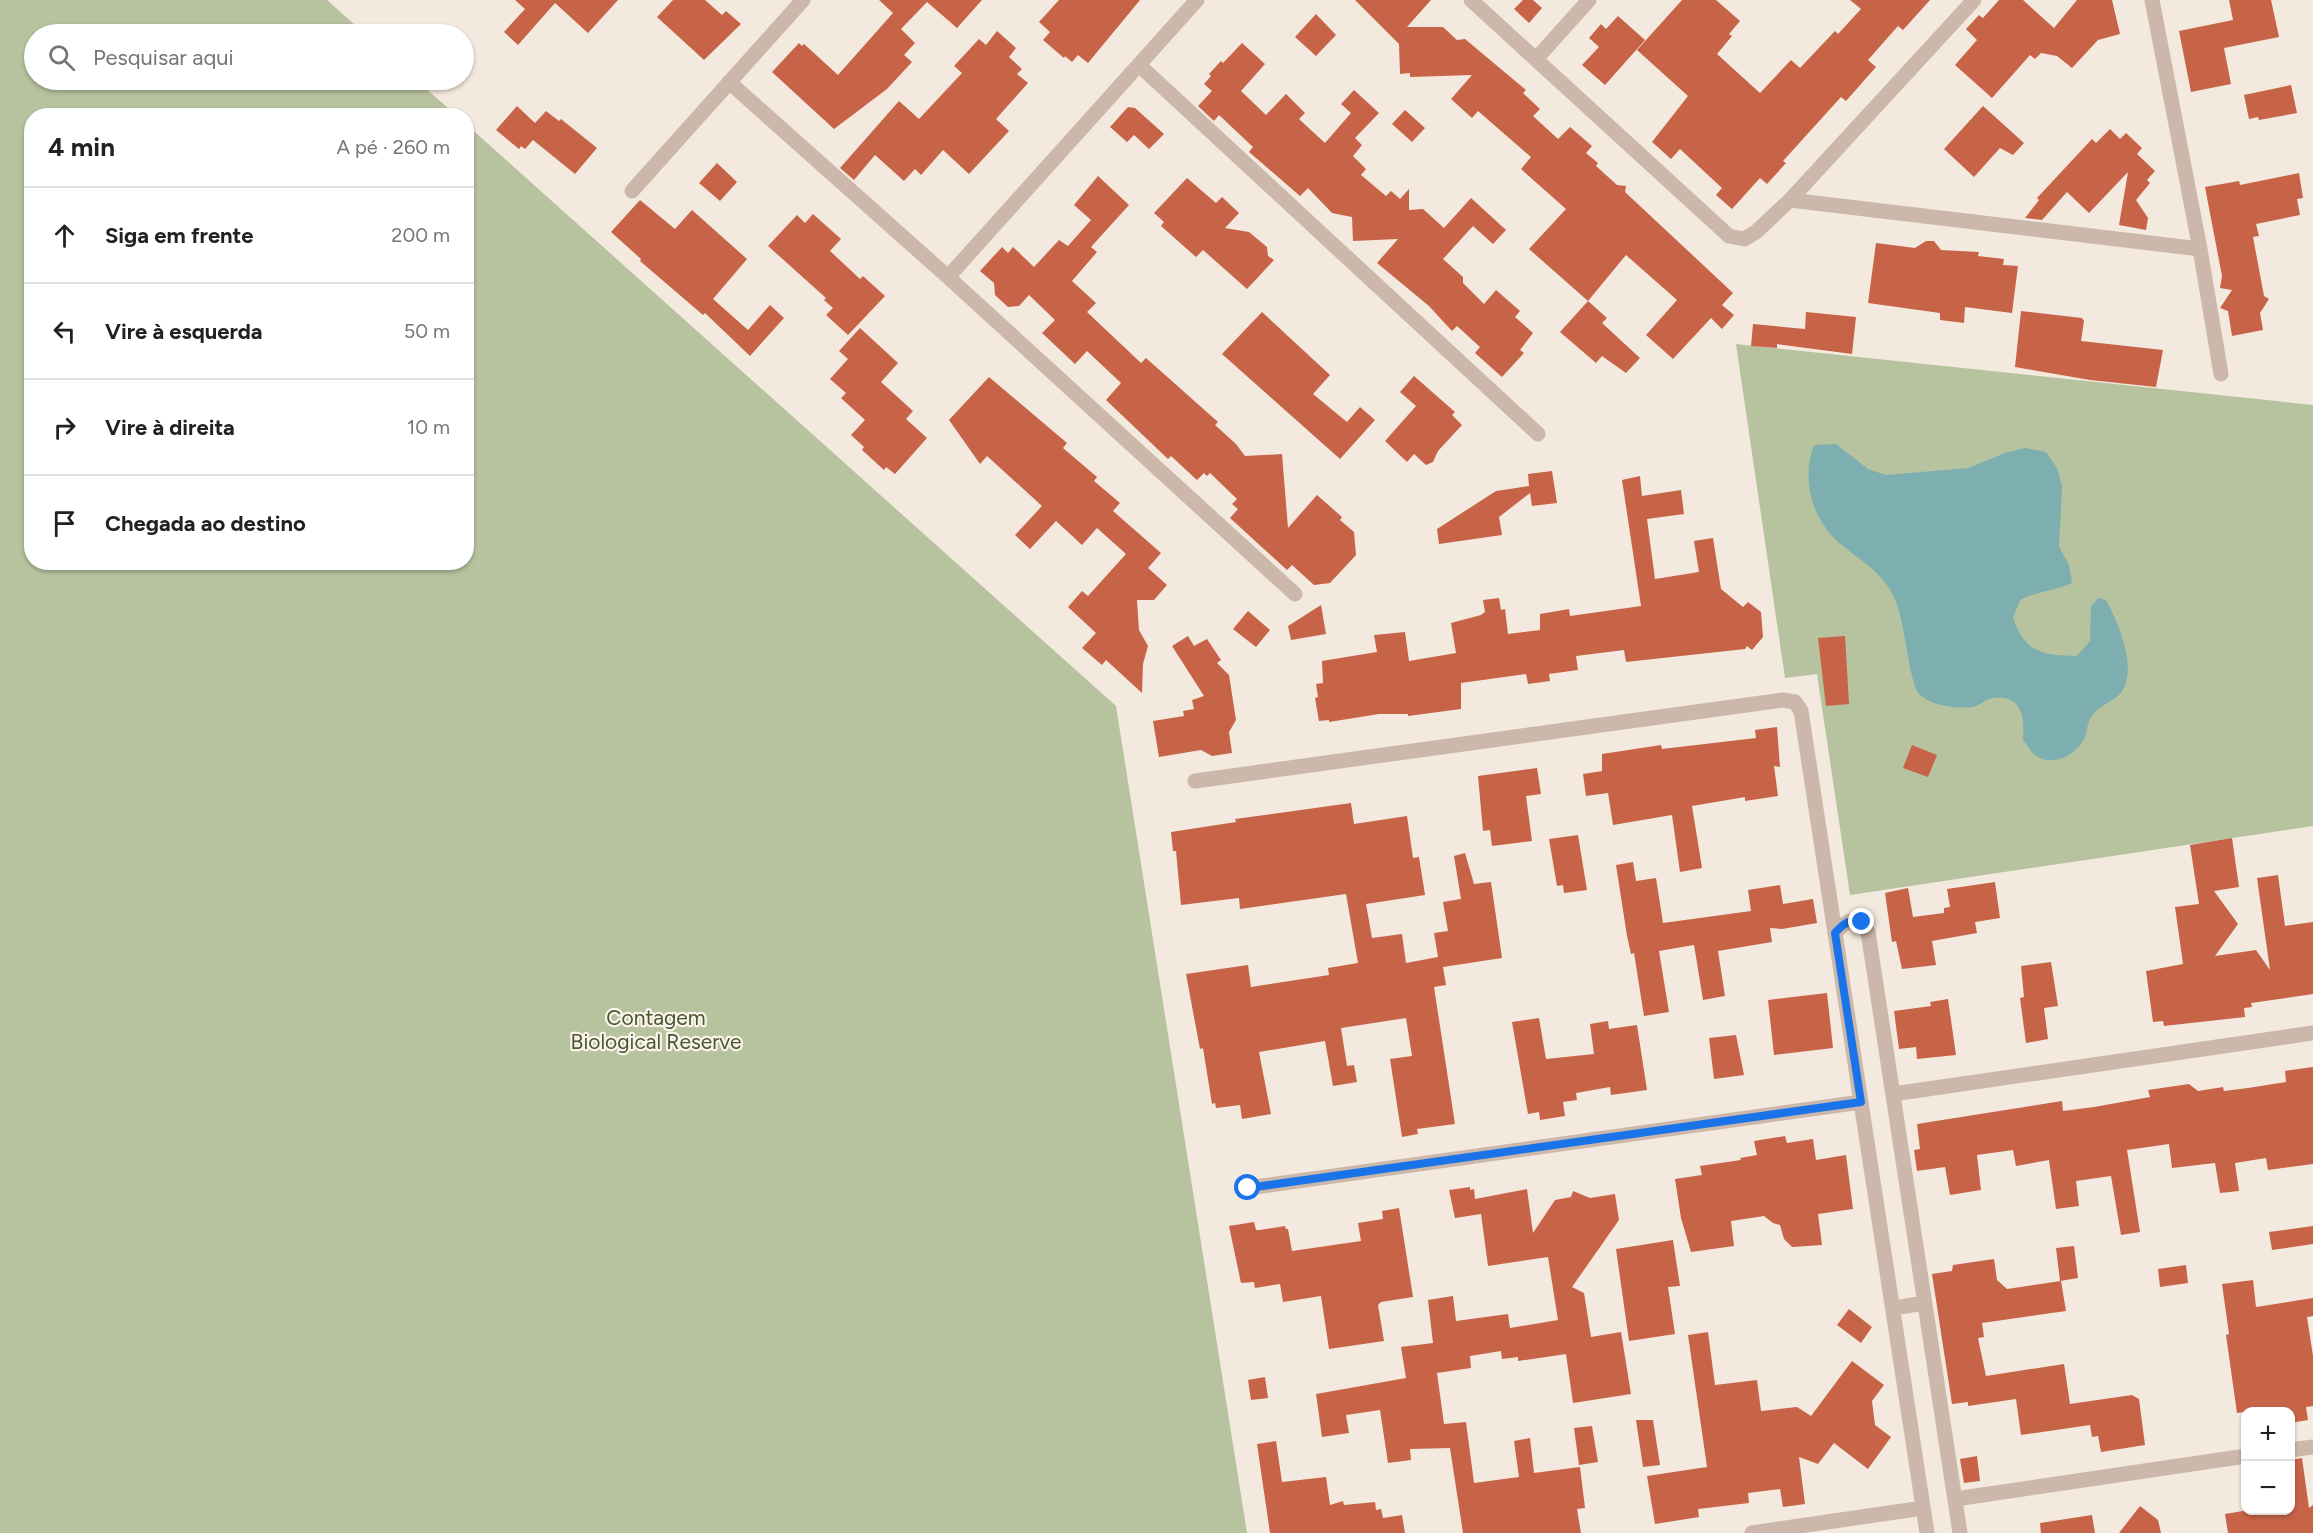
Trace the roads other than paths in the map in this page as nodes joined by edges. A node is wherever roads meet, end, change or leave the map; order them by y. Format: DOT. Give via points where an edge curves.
graph roads {
  1 [pos="803,0"];
  2 [pos="1197,0"];
  3 [pos="1471,0"];
  4 [pos="1589,0"];
  5 [pos="1974,0"];
  6 [pos="2152,0"];
  7 [pos="1536,58"];
  8 [pos="1139,65"];
  9 [pos="729,82"];
  10 [pos="632,191"];
  11 [pos="1790,200"];
  12 [pos="2200,249"];
  13 [pos="948,277"];
  14 [pos="2221,374"];
  15 [pos="1538,434"];
  16 [pos="1295,594"];
  17 [pos="1195,781"];
  18 [pos="1835,933"];
  19 [pos="2313,1034"];
  20 [pos="1893,1094"];
  21 [pos="1861,1102"];
  22 [pos="1248,1188"];
  23 [pos="1924,1303"];
  24 [pos="1894,1308"];
  25 [pos="2313,1447"];
  26 [pos="2295,1449"];
  27 [pos="2241,1457"];
  28 [pos="1955,1499"];
  29 [pos="1923,1508"];
  30 [pos="1752,1533"];
  31 [pos="1927,1533"];
  32 [pos="1960,1533"];
  1 -- 9 [label="street"];
  2 -- 8 [label="street"];
  3 -- 7 [label="street"];
  4 -- 7 [label="street"];
  5 -- 11 [label="street"];
  6 -- 12 [label="street"];
  7 -- 11 [label="street" via="1729,236 1744,239 1756,232"];
  8 -- 13 [label="street"];
  8 -- 15 [label="street"];
  9 -- 10 [label="street"];
  9 -- 13 [label="street"];
  11 -- 12 [label="street"];
  12 -- 14 [label="street"];
  13 -- 16 [label="street"];
  17 -- 18 [label="street" via="1783,700 1795,702 1802,711"];
  18 -- 20 [label="street" via="1855,920 1862,922 1868,932"];
  18 -- 21 [label="street"];
  19 -- 20 [label="street"];
  20 -- 23 [label="street"];
  21 -- 22 [label="street"];
  21 -- 24 [label="street"];
  23 -- 24 [label="street"];
  23 -- 28 [label="street"];
  24 -- 29 [label="street"];
  25 -- 26 [label="street"];
  27 -- 28 [label="street"];
  28 -- 32 [label="street"];
  29 -- 30 [label="street"];
  29 -- 31 [label="street"];
}
